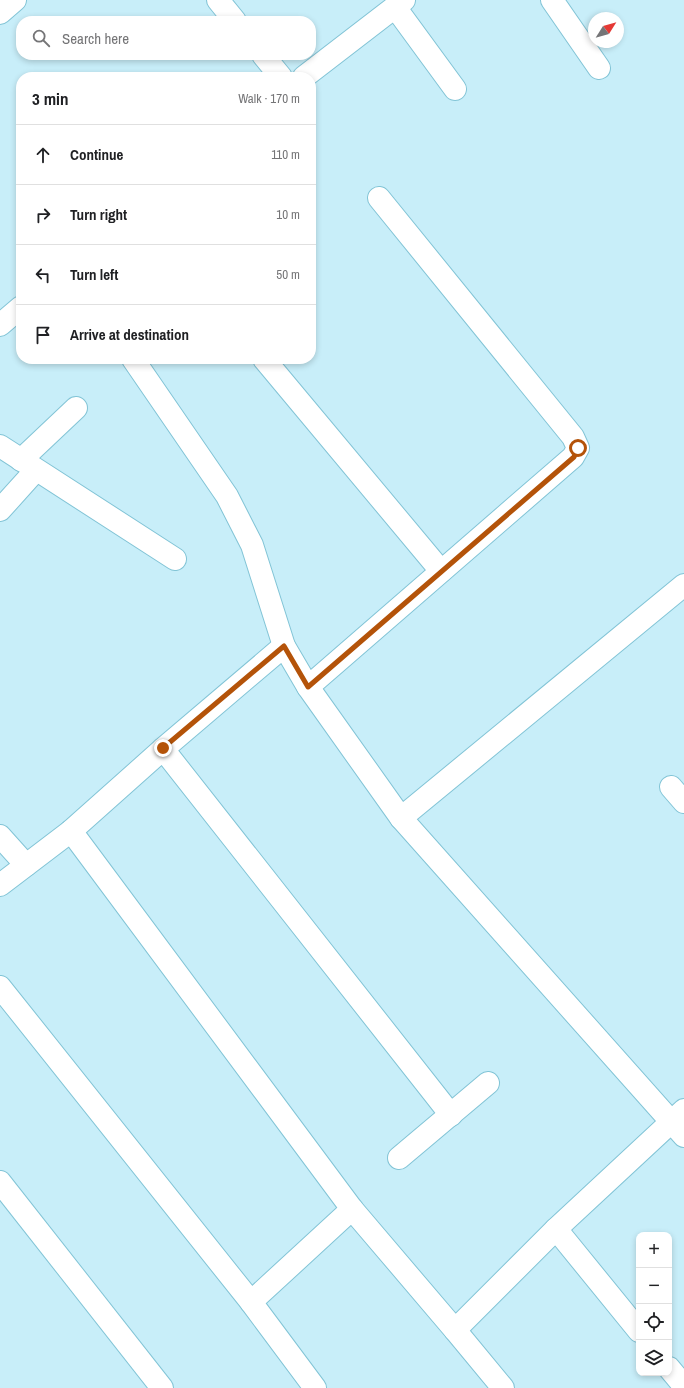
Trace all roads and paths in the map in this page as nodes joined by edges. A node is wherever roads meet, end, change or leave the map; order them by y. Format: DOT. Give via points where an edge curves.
graph roads {
  1 [pos="16,0"];
  2 [pos="218,0"];
  3 [pos="552,0"];
  4 [pos="400,3"];
  5 [pos="0,13"];
  6 [pos="231,16"];
  7 [pos="267,60"];
  8 [pos="599,68"];
  9 [pos="277,72"];
  10 [pos="310,72"];
  11 [pos="455,89"];
  12 [pos="379,198"];
  13 [pos="16,312"];
  14 [pos="0,325"];
  15 [pos="136,364"];
  16 [pos="268,364"];
  17 [pos="76,408"];
  18 [pos="0,446"];
  19 [pos="29,465"];
  20 [pos="0,510"];
  21 [pos="175,559"];
  22 [pos="441,571"];
  23 [pos="684,585"];
  24 [pos="284,646"];
  25 [pos="308,687"];
  26 [pos="163,748"];
  27 [pos="401,818"];
  28 [pos="71,831"];
  29 [pos="0,836"];
  30 [pos="26,865"];
  31 [pos="0,885"];
  32 [pos="0,987"];
  33 [pos="488,1082"];
  34 [pos="451,1115"];
  35 [pos="680,1123"];
  36 [pos="399,1158"];
  37 [pos="0,1182"];
  38 [pos="352,1209"];
  39 [pos="556,1229"];
  40 [pos="251,1302"];
  41 [pos="636,1327"];
  42 [pos="455,1330"];
  43 [pos="672,1372"];
  44 [pos="684,1386"];
  45 [pos="162,1388"];
  46 [pos="315,1388"];
  47 [pos="503,1388"];
  1 -- 5 [label="street"];
  2 -- 6 [label="street"];
  3 -- 8 [label="street"];
  4 -- 10 [label="street"];
  4 -- 11 [label="street"];
  7 -- 9 [label="street"];
  12 -- 22 [label="street" via="573,437 578,448 574,457"];
  13 -- 14 [label="street"];
  15 -- 24 [label="street" via="227,496 252,545"];
  16 -- 22 [label="street"];
  17 -- 19 [label="street"];
  18 -- 19 [label="street"];
  19 -- 20 [label="street"];
  19 -- 21 [label="street"];
  22 -- 25 [label="street"];
  23 -- 27 [label="street"];
  24 -- 25 [label="street"];
  24 -- 26 [label="street"];
  25 -- 27 [label="street"];
  26 -- 28 [label="street"];
  26 -- 34 [label="street"];
  27 -- 35 [label="street"];
  28 -- 30 [label="street"];
  28 -- 38 [label="street"];
  29 -- 30 [label="street"];
  30 -- 31 [label="street"];
  32 -- 40 [label="street"];
  33 -- 34 [label="street"];
  34 -- 36 [label="street"];
  35 -- 39 [label="street"];
  37 -- 45 [label="street"];
  38 -- 40 [label="street"];
  38 -- 42 [label="street"];
  39 -- 41 [label="street"];
  39 -- 42 [label="street"];
  40 -- 46 [label="street"];
  42 -- 47 [label="street"];
  43 -- 44 [label="street"];
}
